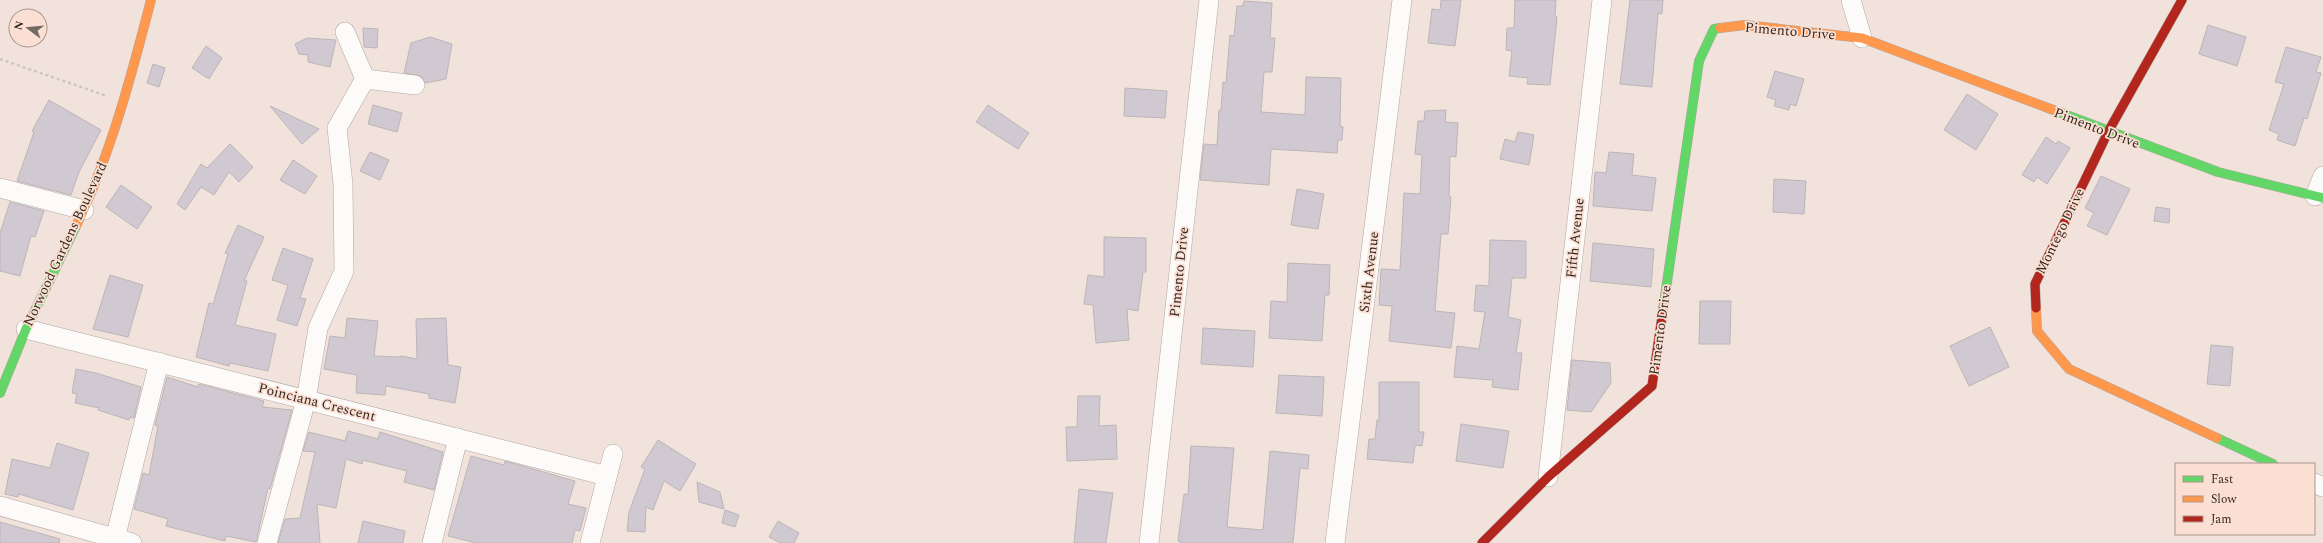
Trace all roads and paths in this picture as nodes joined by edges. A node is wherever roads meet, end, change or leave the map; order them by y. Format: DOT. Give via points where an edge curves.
graph roads {
  1 [pos="151,0"];
  2 [pos="1209,0"];
  3 [pos="1402,0"];
  4 [pos="1602,0"];
  5 [pos="1851,0"];
  6 [pos="2182,0"];
  7 [pos="345,32"];
  8 [pos="1862,38"];
  9 [pos="0,59"];
  10 [pos="365,80"];
  11 [pos="415,85"];
  12 [pos="124,102"];
  13 [pos="2108,132"];
  14 [pos="2323,176"];
  15 [pos="0,188"];
  16 [pos="2319,197"];
  17 [pos="84,210"];
  18 [pos="26,329"];
  19 [pos="159,362"];
  20 [pos="0,393"];
  21 [pos="306,400"];
  22 [pos="458,438"];
  23 [pos="613,454"];
  24 [pos="2271,463"];
  25 [pos="607,476"];
  26 [pos="1548,477"];
  27 [pos="0,506"];
  28 [pos="120,542"];
  29 [pos="267,543"];
  30 [pos="432,543"];
  31 [pos="590,543"];
  32 [pos="1149,543"];
  33 [pos="1335,543"];
  34 [pos="1482,543"];
  1 -- 12 [label="street, Norwood Gardens Boulevard"];
  2 -- 32 [label="street, Pimento Drive"];
  3 -- 33 [label="street, Sixth Avenue"];
  4 -- 26 [label="street, Fifth Avenue"];
  5 -- 8 [label="street"];
  6 -- 13 [label="street, Montego Drive"];
  7 -- 10 [label="street"];
  8 -- 13 [label="street, Pimento Drive"];
  8 -- 26 [label="street, Pimento Drive" via="1744,25 1714,29 1699,61 1652,386"];
  9 -- 12 [label="path"];
  10 -- 11 [label="street"];
  10 -- 21 [label="street" via="337,128 343,184 344,271 318,328"];
  12 -- 17 [label="street, Norwood Gardens Boulevard"];
  13 -- 16 [label="street, Pimento Drive" via="2218,172"];
  13 -- 24 [label="street, Montego Drive" via="2034,284 2038,331 2069,369"];
  14 -- 16 [label="street"];
  15 -- 17 [label="street"];
  17 -- 18 [label="street, Norwood Gardens Boulevard"];
  18 -- 19 [label="street, Poinciana Crescent"];
  18 -- 20 [label="street, Norwood Gardens Boulevard"];
  19 -- 21 [label="street, Poinciana Crescent"];
  19 -- 28 [label="street"];
  21 -- 22 [label="street, Poinciana Crescent"];
  21 -- 29 [label="street"];
  22 -- 25 [label="street, Poinciana Crescent"];
  22 -- 30 [label="street"];
  23 -- 25 [label="street"];
  25 -- 31 [label="street"];
  26 -- 34 [label="street, Pimento Drive"];
  27 -- 28 [label="street"];
}
